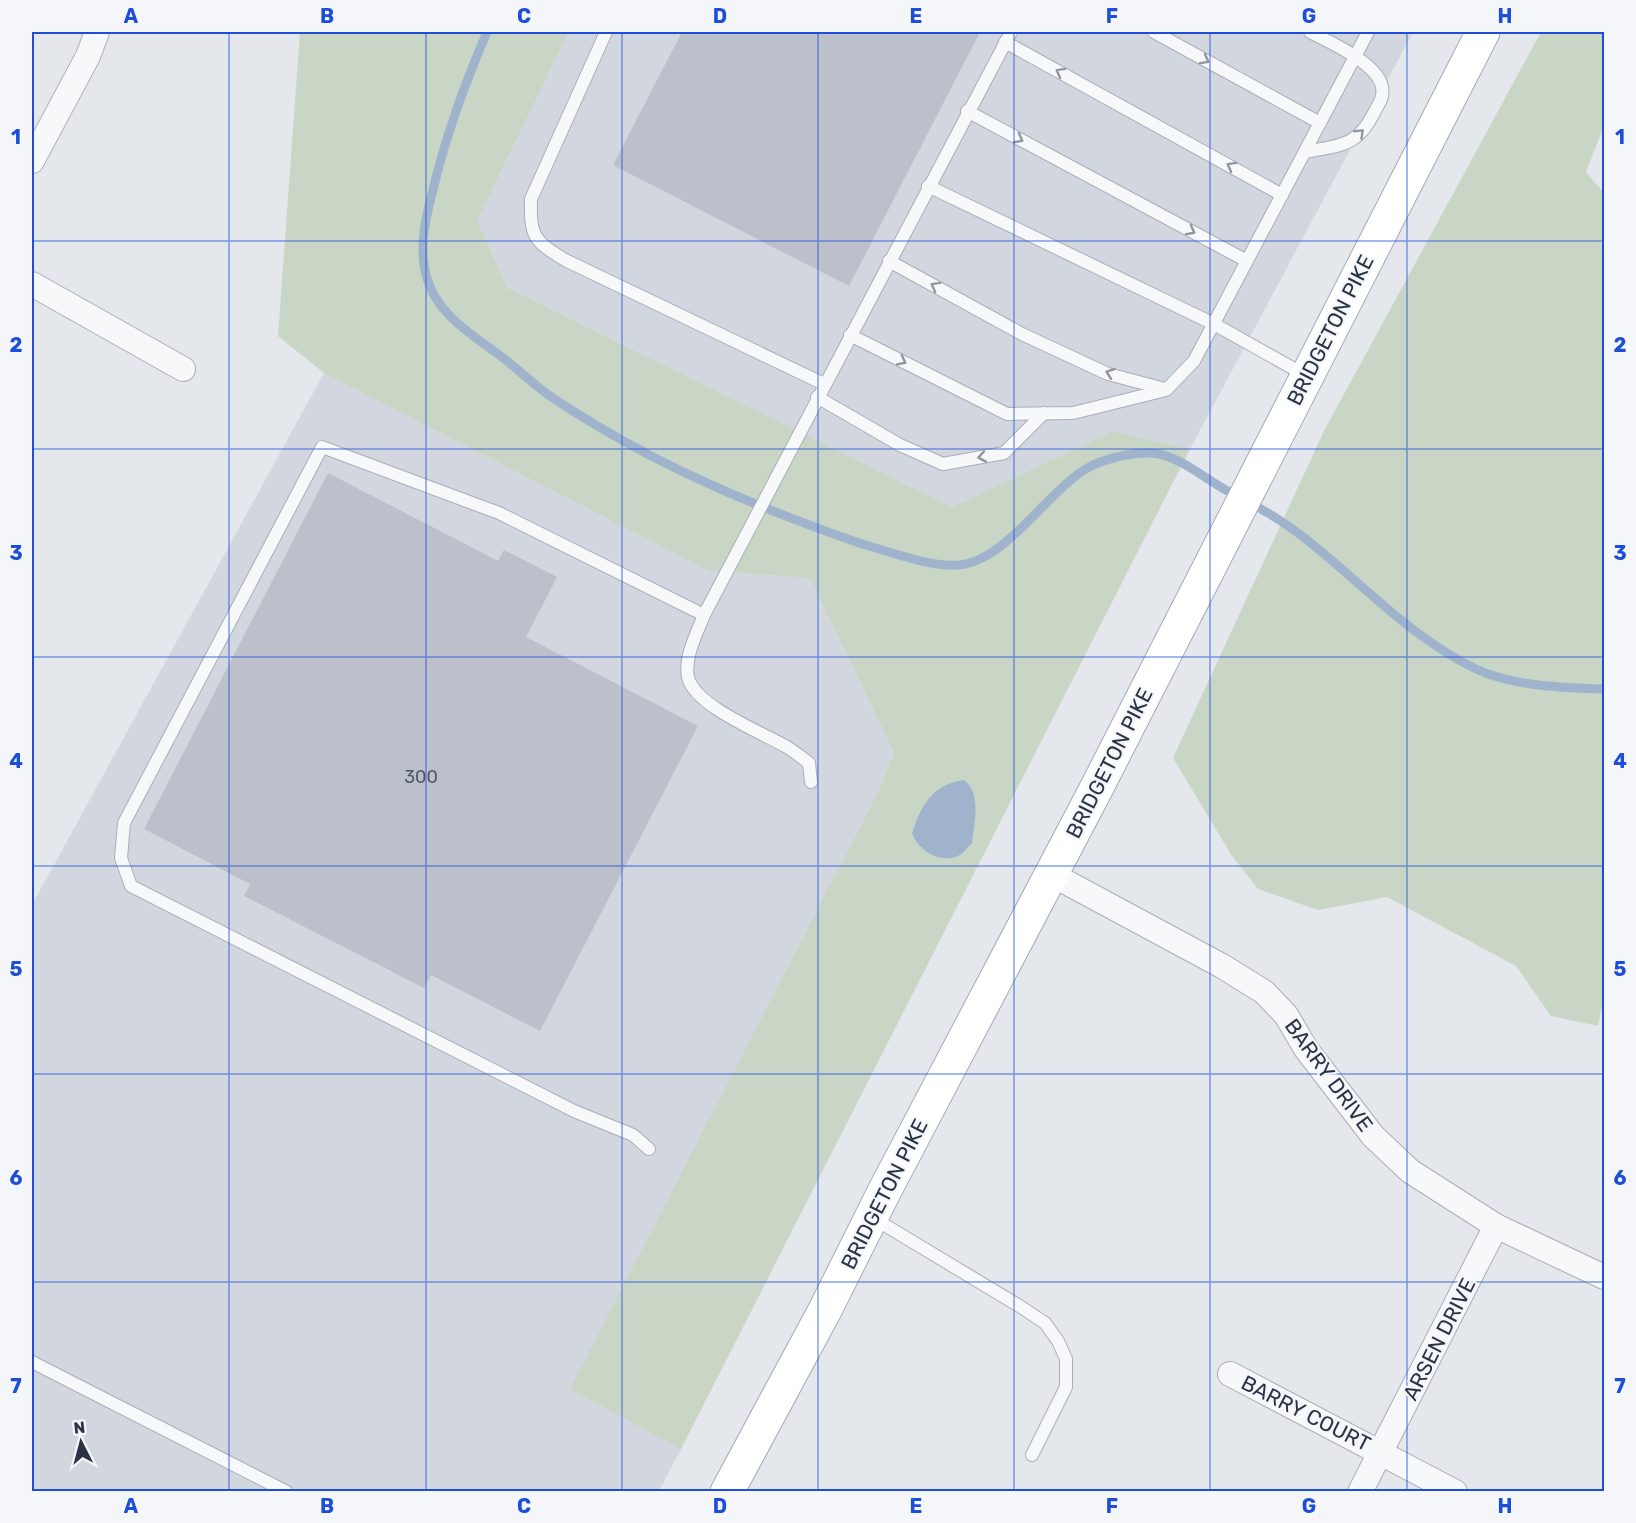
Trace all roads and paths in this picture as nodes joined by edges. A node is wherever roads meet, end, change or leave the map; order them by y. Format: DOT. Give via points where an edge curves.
graph roads {
  1 [pos="97,32"];
  2 [pos="606,32"];
  3 [pos="1154,32"];
  4 [pos="1310,32"];
  5 [pos="1368,32"];
  6 [pos="1483,32"];
  7 [pos="1008,37"];
  8 [pos="1355,55"];
  9 [pos="967,111"];
  10 [pos="1320,123"];
  11 [pos="1306,152"];
  12 [pos="32,161"];
  13 [pos="928,186"];
  14 [pos="1282,195"];
  15 [pos="889,261"];
  16 [pos="1247,261"];
  17 [pos="32,284"];
  18 [pos="1214,324"];
  19 [pos="850,335"];
  20 [pos="183,369"];
  21 [pos="1306,376"];
  22 [pos="824,384"];
  23 [pos="1166,390"];
  24 [pos="817,397"];
  25 [pos="1044,413"];
  26 [pos="704,615"];
  27 [pos="811,782"];
  28 [pos="1051,874"];
  29 [pos="649,1149"];
  30 [pos="872,1218"];
  31 [pos="1496,1226"];
  32 [pos="1605,1277"];
  33 [pos="32,1362"];
  34 [pos="1230,1374"];
  35 [pos="1382,1452"];
  36 [pos="1032,1455"];
  37 [pos="287,1491"];
  38 [pos="727,1491"];
  39 [pos="1360,1491"];
  40 [pos="1455,1491"];
  1 -- 12 [label="street"];
  2 -- 22 [label="lane" via="531,199 530,224 541,246"];
  3 -- 10 [label="lane, one-way"];
  4 -- 8 [label="lane"];
  5 -- 8 [label="lane"];
  6 -- 21 [label="main road, BRIDGETON PIKE"];
  7 -- 9 [label="lane"];
  14 -- 7 [label="lane, one-way"];
  8 -- 10 [label="lane"];
  11 -- 8 [label="lane, one-way" via="1355,140 1383,95 1376,75"];
  9 -- 13 [label="lane"];
  9 -- 16 [label="lane, one-way"];
  10 -- 11 [label="lane"];
  11 -- 14 [label="lane"];
  13 -- 15 [label="lane"];
  13 -- 18 [label="lane"];
  14 -- 16 [label="lane"];
  15 -- 19 [label="lane"];
  23 -- 15 [label="lane, one-way" via="1097,369 1022,334"];
  16 -- 18 [label="lane"];
  17 -- 20 [label="street"];
  18 -- 21 [label="lane"];
  18 -- 23 [label="lane" via="1194,361"];
  19 -- 22 [label="lane"];
  19 -- 25 [label="lane, one-way" via="1007,414"];
  21 -- 28 [label="main road, BRIDGETON PIKE"];
  22 -- 24 [label="lane"];
  23 -- 25 [label="lane" via="1073,413"];
  25 -- 24 [label="lane, one-way" via="1004,453 943,464 900,445"];
  24 -- 26 [label="lane"];
  26 -- 27 [label="lane" via="690,655 688,677 694,689 707,703 809,763"];
  26 -- 29 [label="lane" via="499,513 322,447 124,823 121,858 131,886 574,1111 633,1135"];
  28 -- 30 [label="main road, BRIDGETON PIKE"];
  28 -- 31 [label="street, BARRY DRIVE" via="1264,992 1286,1015 1306,1049 1373,1136 1410,1171"];
  30 -- 36 [label="lane" via="1021,1307 1045,1323 1058,1341 1066,1359 1066,1387"];
  30 -- 38 [label="main road, BRIDGETON PIKE"];
  31 -- 32 [label="street, BARRY DRIVE"];
  31 -- 35 [label="street, ARSEN DRIVE"];
  33 -- 37 [label="lane"];
  34 -- 35 [label="street, BARRY COURT"];
  35 -- 39 [label="street, ARSEN DRIVE"];
  35 -- 40 [label="street"];
}
